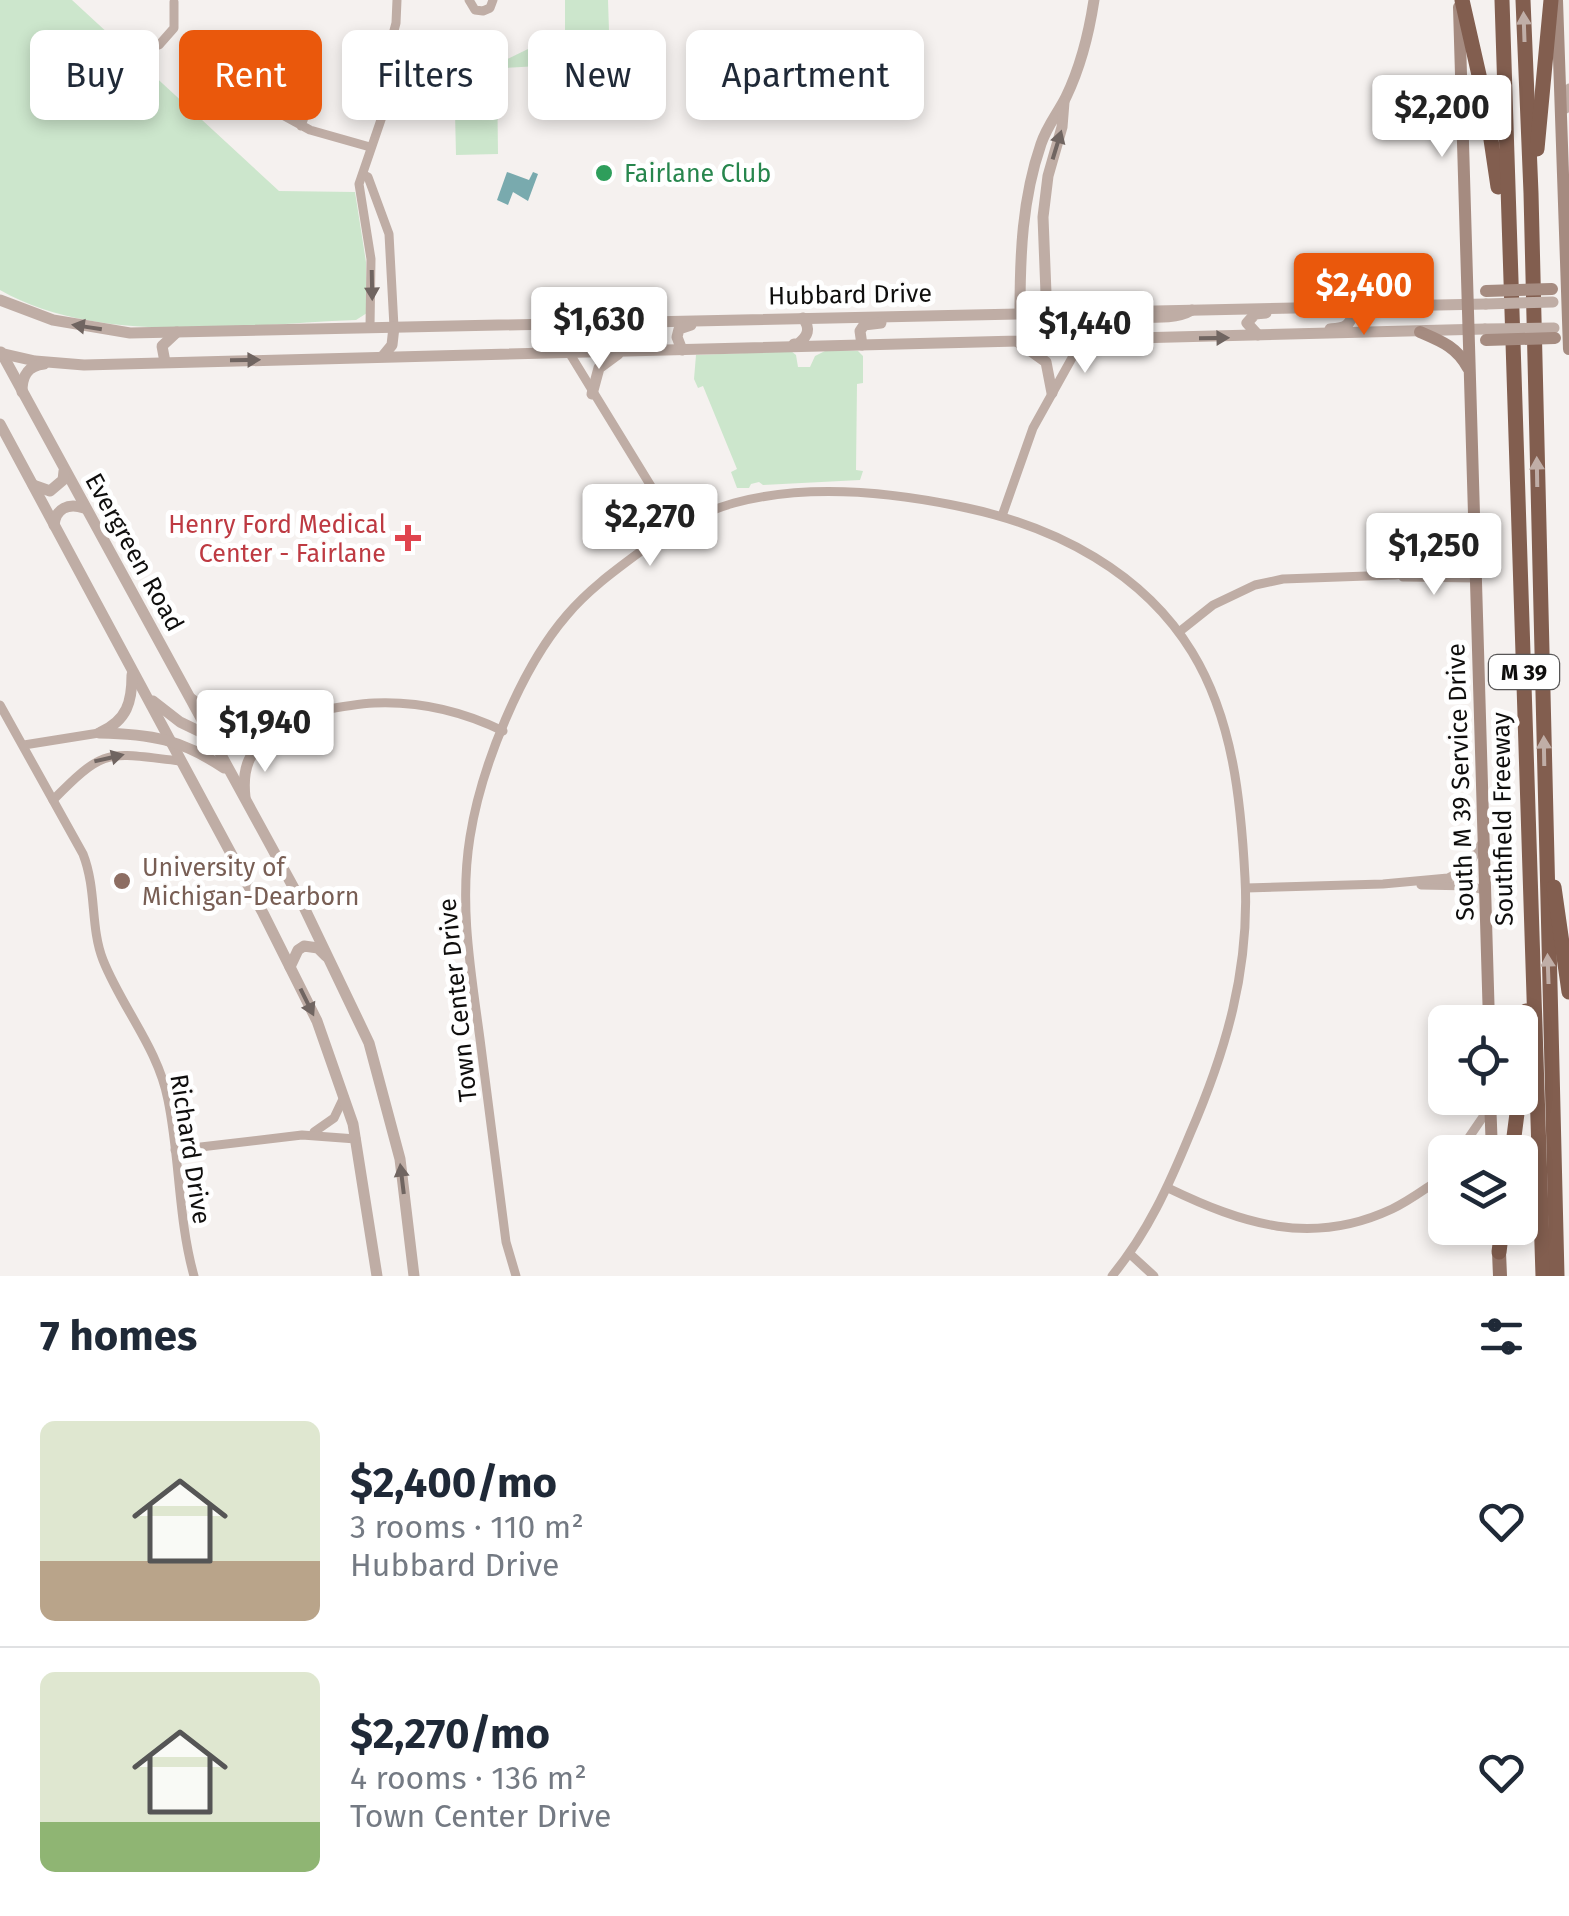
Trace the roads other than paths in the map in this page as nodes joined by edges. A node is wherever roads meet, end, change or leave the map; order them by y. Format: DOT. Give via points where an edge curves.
graph roads {
  1 [pos="173,0"];
  2 [pos="397,0"];
  3 [pos="469,0"];
  4 [pos="493,0"];
  5 [pos="1094,0"];
  6 [pos="1460,0"];
  7 [pos="1502,0"];
  8 [pos="1523,0"];
  9 [pos="1554,0"];
  10 [pos="159,45"];
  11 [pos="1569,88"];
  12 [pos="1064,102"];
  13 [pos="1564,122"];
  14 [pos="301,126"];
  15 [pos="370,147"];
  16 [pos="1033,172"];
  17 [pos="364,175"];
  18 [pos="1048,176"];
  19 [pos="1531,193"];
  20 [pos="1027,198"];
  21 [pos="1043,217"];
  22 [pos="385,218"];
  23 [pos="366,223"];
  24 [pos="389,234"];
  25 [pos="369,237"];
  26 [pos="1508,242"];
  27 [pos="1043,265"];
  28 [pos="1020,266"];
  29 [pos="1567,273"];
  30 [pos="1467,279"];
  31 [pos="1486,298"];
  32 [pos="1560,299"];
  33 [pos="0,300"];
  34 [pos="1468,304"];
  35 [pos="1329,306"];
  36 [pos="1345,306"];
  37 [pos="1196,308"];
  38 [pos="1044,311"];
  39 [pos="1020,312"];
  40 [pos="954,314"];
  41 [pos="804,318"];
  42 [pos="754,319"];
  43 [pos="551,324"];
  44 [pos="394,326"];
  45 [pos="370,327"];
  46 [pos="1468,330"];
  47 [pos="1562,330"];
  48 [pos="178,332"];
  49 [pos="1420,332"];
  50 [pos="1485,335"];
  51 [pos="1307,336"];
  52 [pos="1261,337"];
  53 [pos="1082,340"];
  54 [pos="1018,342"];
  55 [pos="934,344"];
  56 [pos="862,345"];
  57 [pos="1569,348"];
  58 [pos="750,349"];
  59 [pos="682,350"];
  60 [pos="628,351"];
  61 [pos="1,352"];
  62 [pos="568,352"];
  63 [pos="383,356"];
  64 [pos="1469,356"];
  65 [pos="165,362"];
  66 [pos="50,363"];
  67 [pos="1470,373"];
  68 [pos="22,392"];
  69 [pos="1052,393"];
  70 [pos="592,394"];
  71 [pos="0,424"];
  72 [pos="64,471"];
  73 [pos="32,485"];
  74 [pos="84,508"];
  75 [pos="1002,516"];
  76 [pos="54,526"];
  77 [pos="676,528"];
  78 [pos="1474,539"];
  79 [pos="1395,575"];
  80 [pos="1477,578"];
  81 [pos="1179,632"];
  82 [pos="132,670"];
  83 [pos="143,690"];
  84 [pos="187,694"];
  85 [pos="0,705"];
  86 [pos="322,709"];
  87 [pos="503,730"];
  88 [pos="99,733"];
  89 [pos="209,736"];
  90 [pos="272,736"];
  91 [pos="168,739"];
  92 [pos="24,745"];
  93 [pos="180,761"];
  94 [pos="228,771"];
  95 [pos="1545,787"];
  96 [pos="53,800"];
  97 [pos="246,806"];
  98 [pos="1485,836"];
  99 [pos="1383,884"];
  100 [pos="1246,888"];
  101 [pos="1486,891"];
  102 [pos="1530,942"];
  103 [pos="329,959"];
  104 [pos="290,966"];
  105 [pos="1569,992"];
  106 [pos="1489,1005"];
  107 [pos="1526,1005"];
  108 [pos="344,1097"];
  109 [pos="302,1136"];
  110 [pos="356,1139"];
  111 [pos="175,1150"];
  112 [pos="1428,1186"];
  113 [pos="1168,1188"];
  114 [pos="1499,1245"];
  115 [pos="1499,1252"];
  116 [pos="1130,1254"];
  117 [pos="194,1276"];
  118 [pos="378,1276"];
  119 [pos="414,1276"];
  120 [pos="516,1276"];
  121 [pos="1112,1276"];
  122 [pos="1154,1276"];
  123 [pos="1500,1276"];
  124 [pos="1543,1276"];
  125 [pos="1557,1276"];
  1 -- 10 [label="street" via="174,28"];
  2 -- 15 [label="street" via="385,108"];
  3 -- 4 [label="street" via="483,12"];
  5 -- 12 [label="street"];
  6 -- 26 [label="highway"];
  6 -- 30 [label="main road, South M 39 Service Drive"];
  7 -- 26 [label="highway, Southfield Freeway / M 39"];
  19 -- 8 [label="highway, Southfield Freeway / M 39, one-way"];
  9 -- 13 [label="main road"];
  9 -- 19 [label="highway"];
  11 -- 13 [label="street"];
  12 -- 16 [label="street" via="1050,121"];
  18 -- 12 [label="street, one-way"];
  13 -- 29 [label="main road"];
  14 -- 14 [label="street" via="267,102 298,58 311,69"];
  14 -- 15 [label="street"];
  15 -- 17 [label="street"];
  16 -- 18 [label="street"];
  16 -- 20 [label="street"];
  17 -- 22 [label="street"];
  17 -- 23 [label="street" via="359,192"];
  18 -- 21 [label="street"];
  95 -- 19 [label="highway, Southfield Freeway / M 39, one-way"];
  20 -- 21 [label="street"];
  20 -- 28 [label="street"];
  21 -- 27 [label="street"];
  22 -- 23 [label="street"];
  22 -- 24 [label="street"];
  23 -- 25 [label="street"];
  24 -- 25 [label="street"];
  24 -- 44 [label="street"];
  25 -- 45 [label="street, one-way"];
  26 -- 102 [label="highway, Southfield Freeway / M 39"];
  27 -- 28 [label="street"];
  27 -- 38 [label="street"];
  28 -- 39 [label="street"];
  29 -- 32 [label="main road"];
  30 -- 31 [label="main road"];
  30 -- 34 [label="main road, South M 39 Service Drive"];
  31 -- 32 [label="main road, bridge"];
  31 -- 34 [label="street, Hubbard Drive"];
  32 -- 47 [label="main road"];
  48 -- 33 [label="street, Hubbard Drive, one-way" via="84,328"];
  34 -- 36 [label="street, Hubbard Drive"];
  34 -- 46 [label="main road, South M 39 Service Drive"];
  35 -- 36 [label="street, Hubbard Drive"];
  35 -- 37 [label="street, Hubbard Drive"];
  35 -- 52 [label="street" via="1255,314 1247,324"];
  36 -- 51 [label="street" via="1350,323"];
  37 -- 38 [label="street, Hubbard Drive"];
  37 -- 53 [label="street" via="1180,317 1103,318"];
  38 -- 39 [label="street, Hubbard Drive"];
  38 -- 55 [label="street" via="1045,328 1034,337"];
  39 -- 40 [label="street, Hubbard Drive"];
  40 -- 41 [label="street, Hubbard Drive"];
  40 -- 56 [label="street" via="940,321 871,322 860,331"];
  41 -- 42 [label="street, Hubbard Drive"];
  41 -- 58 [label="street" via="807,334 798,344"];
  42 -- 43 [label="street, Hubbard Drive"];
  42 -- 59 [label="street" via="679,329"];
  43 -- 44 [label="street, Hubbard Drive"];
  43 -- 62 [label="street"];
  44 -- 45 [label="street, Hubbard Drive"];
  44 -- 63 [label="street"];
  45 -- 48 [label="street, Hubbard Drive"];
  46 -- 49 [label="street, Hubbard Drive"];
  46 -- 50 [label="street, Hubbard Drive"];
  46 -- 64 [label="main road, South M 39 Service Drive"];
  47 -- 50 [label="main road, bridge"];
  47 -- 57 [label="main road"];
  48 -- 65 [label="street" via="162,346"];
  49 -- 51 [label="street, Hubbard Drive"];
  49 -- 67 [label="main road" via="1460,354"];
  50 -- 64 [label="main road"];
  51 -- 52 [label="street, Hubbard Drive"];
  53 -- 52 [label="street, Hubbard Drive, one-way"];
  53 -- 54 [label="street, Hubbard Drive"];
  53 -- 69 [label="street"];
  54 -- 55 [label="street, Hubbard Drive"];
  54 -- 69 [label="street" via="1046,362"];
  55 -- 56 [label="street, Hubbard Drive"];
  56 -- 58 [label="street, Hubbard Drive"];
  58 -- 59 [label="street, Hubbard Drive"];
  59 -- 60 [label="street, Hubbard Drive"];
  60 -- 62 [label="street, Hubbard Drive"];
  60 -- 70 [label="street" via="599,368"];
  61 -- 66 [label="street, Hubbard Drive"];
  61 -- 68 [label="street, Evergreen Road"];
  62 -- 63 [label="street, Hubbard Drive"];
  62 -- 70 [label="street"];
  65 -- 63 [label="street, Hubbard Drive, one-way"];
  64 -- 67 [label="main road, South M 39 Service Drive"];
  65 -- 66 [label="street, Hubbard Drive"];
  66 -- 68 [label="street" via="25,373"];
  67 -- 78 [label="main road, South M 39 Service Drive"];
  68 -- 72 [label="street, Evergreen Road"];
  69 -- 75 [label="street" via="1022,452"];
  70 -- 77 [label="street"];
  71 -- 73 [label="street"];
  72 -- 73 [label="street" via="58,487"];
  72 -- 74 [label="street, Evergreen Road"];
  73 -- 76 [label="street"];
  74 -- 76 [label="street" via="67,506"];
  74 -- 84 [label="street, Evergreen Road"];
  75 -- 77 [label="street, Town Center Drive" via="913,498 804,494 734,502"];
  75 -- 81 [label="street, Town Center Drive" via="1103,562"];
  76 -- 82 [label="street"];
  77 -- 87 [label="street, Town Center Drive" via="567,614 534,660"];
  78 -- 79 [label="street" via="1446,568"];
  78 -- 80 [label="main road, South M 39 Service Drive"];
  79 -- 80 [label="street"];
  79 -- 81 [label="street" via="1255,585 1213,604"];
  80 -- 98 [label="main road, South M 39 Service Drive"];
  81 -- 100 [label="street, Town Center Drive" via="1226,730"];
  82 -- 83 [label="street"];
  82 -- 88 [label="street" via="126,714"];
  83 -- 89 [label="street" via="180,722"];
  83 -- 91 [label="street"];
  84 -- 86 [label="street" via="214,712 244,720"];
  84 -- 89 [label="street, Evergreen Road"];
  85 -- 92 [label="street, Richard Drive"];
  86 -- 87 [label="street" via="424,706"];
  86 -- 90 [label="street"];
  87 -- 120 [label="street, Town Center Drive" via="473,818 464,903 506,1242"];
  88 -- 91 [label="street"];
  88 -- 92 [label="street"];
  89 -- 90 [label="street"];
  89 -- 94 [label="street, Evergreen Road"];
  90 -- 97 [label="street" via="246,764"];
  91 -- 93 [label="street"];
  91 -- 94 [label="street"];
  92 -- 96 [label="street, Richard Drive"];
  96 -- 93 [label="street, one-way" via="110,755"];
  93 -- 104 [label="street"];
  94 -- 97 [label="street, Evergreen Road"];
  95 -- 105 [label="highway"];
  125 -- 95 [label="highway, Southfield Freeway / M 39, one-way"];
  96 -- 111 [label="street, Richard Drive" via="90,871 103,959 162,1075"];
  97 -- 103 [label="street, Evergreen Road"];
  98 -- 99 [label="street" via="1458,874"];
  98 -- 101 [label="main road, South M 39 Service Drive"];
  99 -- 100 [label="street"];
  99 -- 101 [label="street"];
  100 -- 113 [label="street, Town Center Drive" via="1245,948 1226,1038"];
  101 -- 106 [label="main road, South M 39 Service Drive"];
  102 -- 107 [label="highway"];
  102 -- 124 [label="highway, Southfield Freeway / M 39"];
  103 -- 104 [label="street" via="304,946"];
  119 -- 103 [label="street, Evergreen Road, one-way" via="400,1159 379,1074"];
  104 -- 108 [label="street, one-way"];
  108 -- 109 [label="street" via="324,1128"];
  108 -- 110 [label="street"];
  109 -- 110 [label="street"];
  109 -- 111 [label="street"];
  110 -- 118 [label="street"];
  111 -- 117 [label="street, Richard Drive"];
  112 -- 113 [label="street" via="1372,1217 1304,1229 1242,1220"];
  113 -- 116 [label="street, Town Center Drive"];
  114 -- 115 [label="highway"];
  115 -- 123 [label="main road"];
  116 -- 121 [label="street, Town Center Drive"];
  116 -- 122 [label="street"];
}
